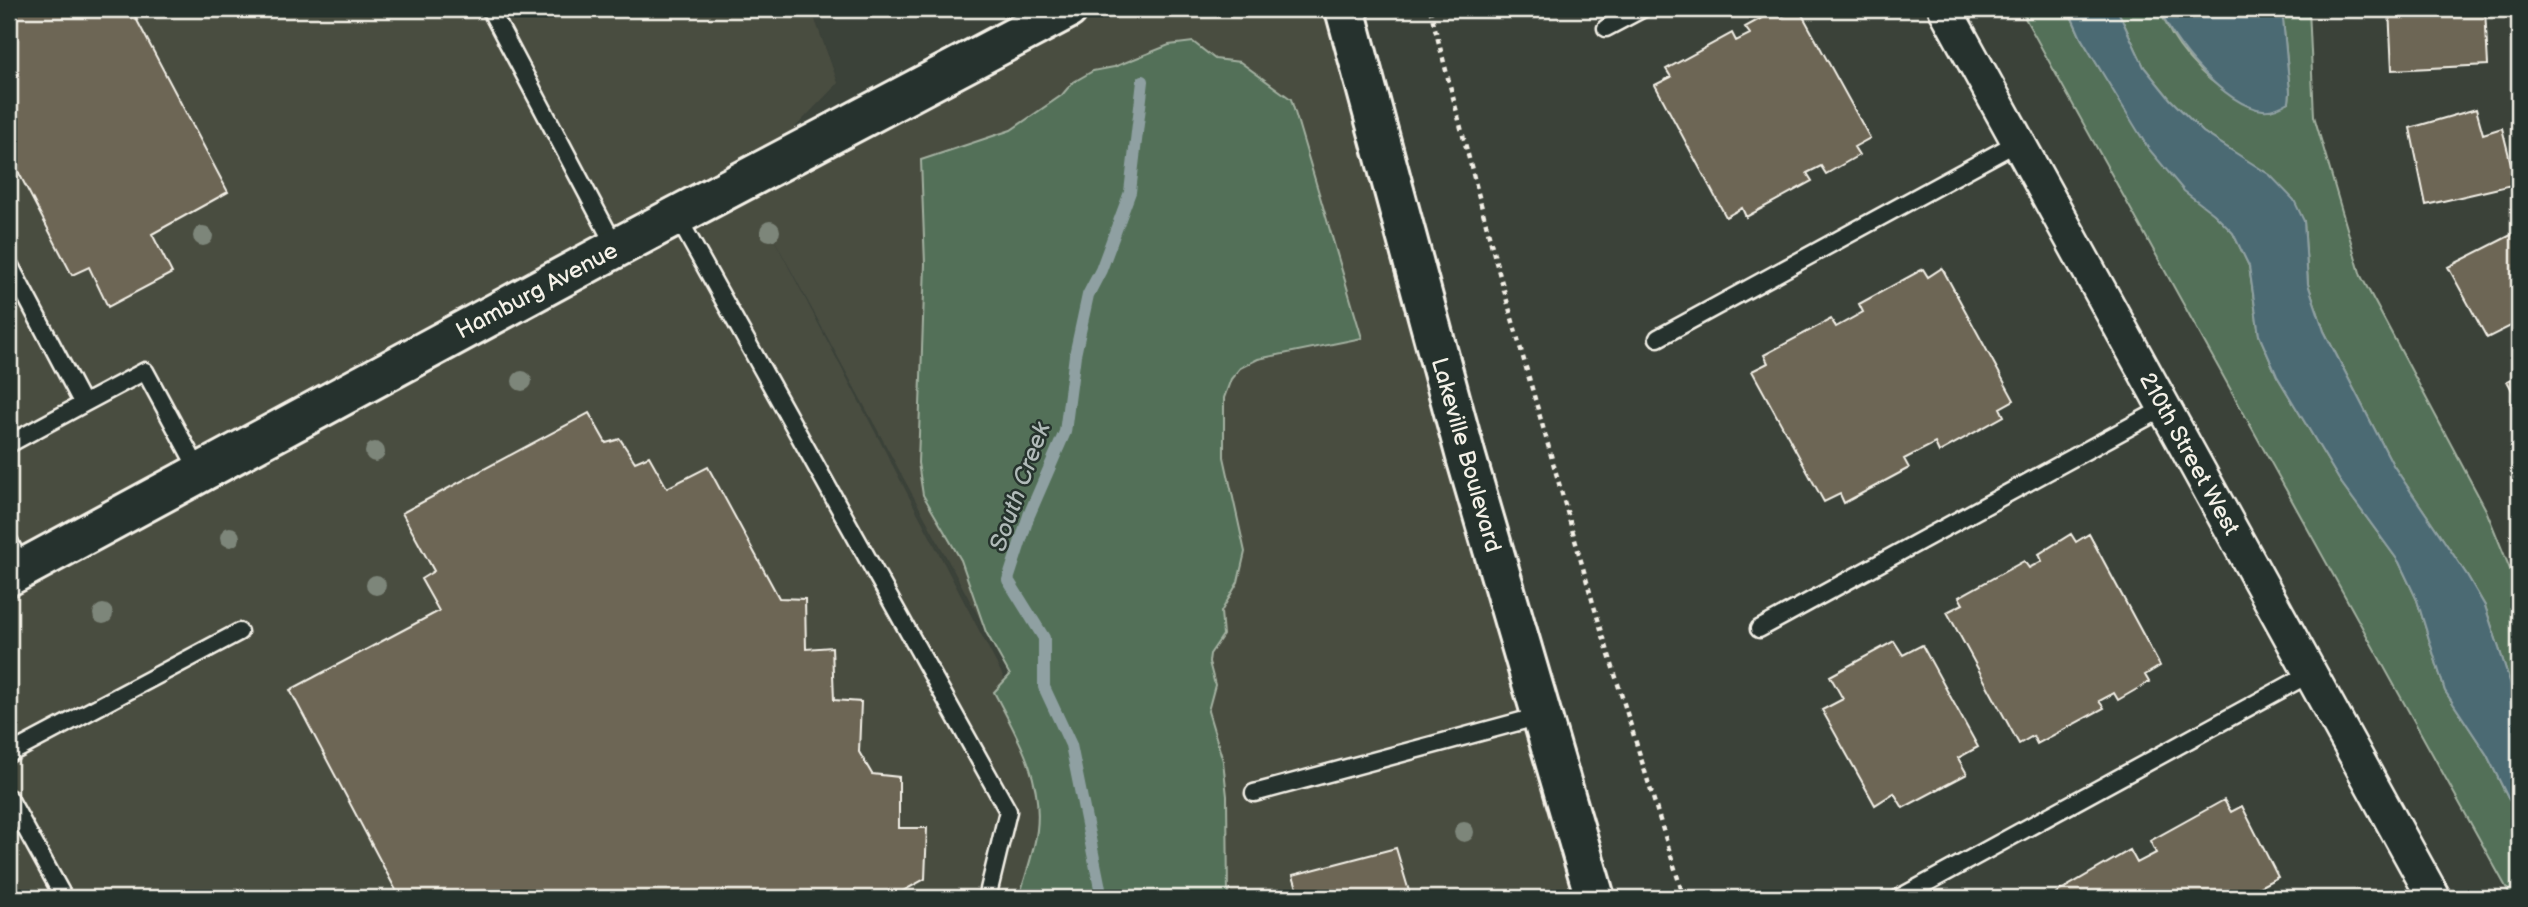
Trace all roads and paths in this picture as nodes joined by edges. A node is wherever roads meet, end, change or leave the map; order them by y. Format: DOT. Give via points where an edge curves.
graph roads {
  1 [pos="490,9"];
  2 [pos="1068,9"];
  3 [pos="1345,9"];
  4 [pos="1430,9"];
  5 [pos="1642,9"];
  6 [pos="1945,9"];
  7 [pos="1606,28"];
  8 [pos="2018,142"];
  9 [pos="677,216"];
  10 [pos="616,248"];
  11 [pos="9,264"];
  12 [pos="1658,338"];
  13 [pos="83,404"];
  14 [pos="2164,408"];
  15 [pos="9,444"];
  16 [pos="200,473"];
  17 [pos="13,562"];
  18 [pos="1759,629"];
  19 [pos="239,632"];
  20 [pos="2311,673"];
  21 [pos="1540,716"];
  22 [pos="9,754"];
  23 [pos="1254,793"];
  24 [pos="9,798"];
  25 [pos="64,898"];
  26 [pos="987,898"];
  27 [pos="1595,898"];
  28 [pos="1684,898"];
  29 [pos="1899,898"];
  30 [pos="2434,898"];
  1 -- 10 [label="lane"];
  2 -- 9 [label="street, Hamburg Avenue"];
  3 -- 21 [label="street, Lakeville Boulevard"];
  4 -- 28 [label="path" via="1507,302"];
  5 -- 7 [label="lane"];
  6 -- 8 [label="street, 210th Street West"];
  8 -- 12 [label="lane"];
  8 -- 14 [label="street, 210th Street West"];
  9 -- 10 [label="street, Hamburg Avenue"];
  9 -- 26 [label="lane" via="1008,811"];
  10 -- 16 [label="street, Hamburg Avenue"];
  11 -- 13 [label="lane"];
  13 -- 15 [label="lane"];
  13 -- 16 [label="lane" via="145,371"];
  14 -- 18 [label="lane"];
  14 -- 20 [label="street, 210th Street West"];
  16 -- 17 [label="street, Hamburg Avenue"];
  19 -- 22 [label="lane"];
  20 -- 29 [label="lane"];
  20 -- 30 [label="street, 210th Street West"];
  21 -- 23 [label="lane"];
  21 -- 27 [label="street, Lakeville Boulevard"];
  24 -- 25 [label="lane"];
}
